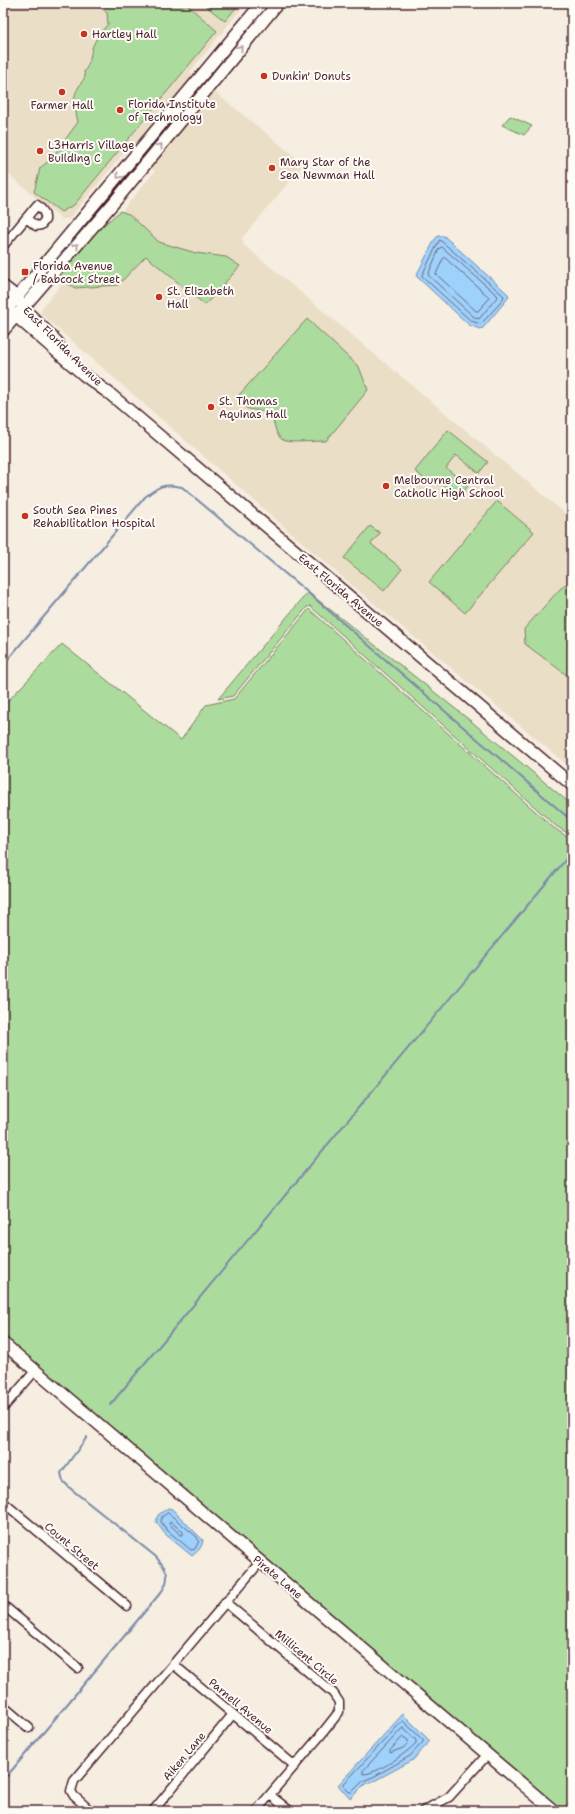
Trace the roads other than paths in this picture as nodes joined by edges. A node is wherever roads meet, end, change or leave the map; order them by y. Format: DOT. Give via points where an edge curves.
graph roads {
  1 [pos="262,3"];
  2 [pos="278,3"];
  3 [pos="26,218"];
  4 [pos="3,246"];
  5 [pos="3,286"];
  6 [pos="11,308"];
  7 [pos="3,331"];
  8 [pos="572,785"];
  9 [pos="3,1343"];
  10 [pos="35,1371"];
  11 [pos="3,1408"];
  12 [pos="3,1502"];
  13 [pos="260,1562"];
  14 [pos="225,1602"];
  15 [pos="3,1605"];
  16 [pos="127,1606"];
  17 [pos="173,1664"];
  18 [pos="78,1668"];
  19 [pos="3,1706"];
  20 [pos="233,1714"];
  21 [pos="29,1728"];
  22 [pos="488,1754"];
  23 [pos="295,1766"];
  24 [pos="270,1795"];
  25 [pos="91,1811"];
  26 [pos="152,1811"];
  27 [pos="256,1811"];
  28 [pos="290,1811"];
  29 [pos="423,1811"];
  30 [pos="554,1811"];
  1 -- 6 [label="street, one-way"];
  6 -- 2 [label="street, one-way" via="116,200"];
  3 -- 4 [label="street"];
  5 -- 6 [label="street, East Florida Avenue"];
  6 -- 7 [label="street"];
  6 -- 8 [label="street, East Florida Avenue"];
  9 -- 10 [label="street, Pirate Lane"];
  10 -- 11 [label="street"];
  10 -- 13 [label="street, Pirate Lane"];
  12 -- 16 [label="street, Count Street"];
  13 -- 14 [label="street"];
  13 -- 22 [label="street, Pirate Lane"];
  14 -- 17 [label="street"];
  14 -- 23 [label="street, Millicent Circle" via="333,1693 339,1702 339,1712 335,1718"];
  15 -- 18 [label="street"];
  17 -- 20 [label="street, Parnell Avenue"];
  17 -- 25 [label="street" via="74,1781 71,1791"];
  19 -- 21 [label="street"];
  20 -- 23 [label="street, Parnell Avenue"];
  20 -- 26 [label="street, Aiken Lane"];
  22 -- 29 [label="street" via="449,1797"];
  22 -- 30 [label="street, Pirate Lane"];
  23 -- 24 [label="street, Millicent Circle"];
  24 -- 27 [label="street, Millicent Circle"];
  24 -- 28 [label="street"];
}
